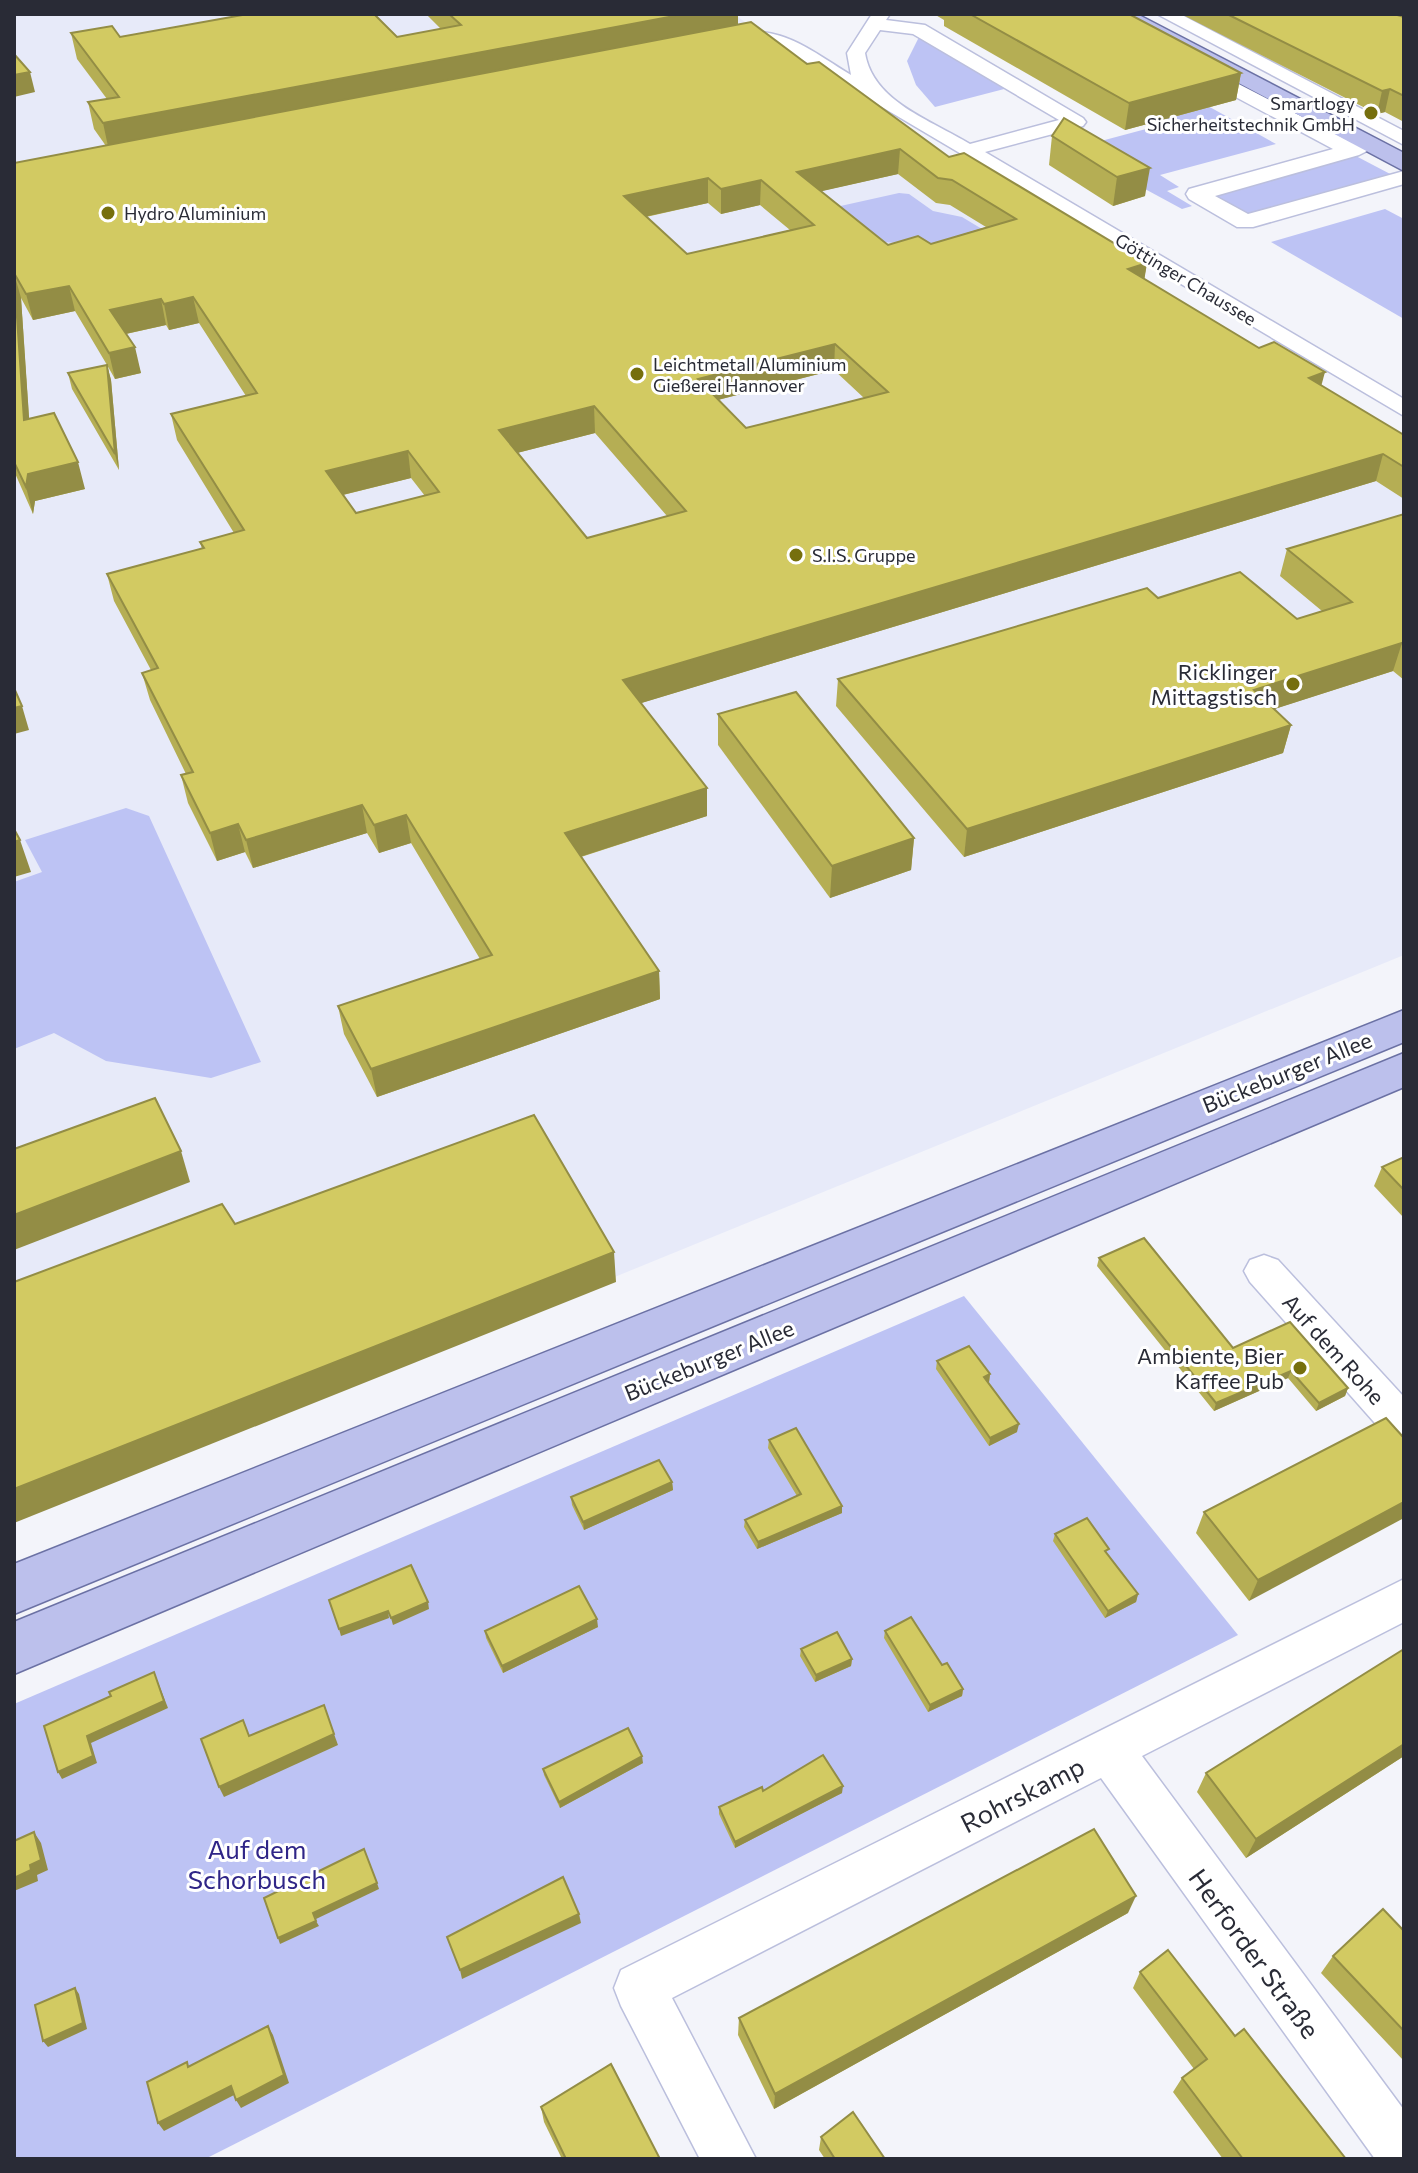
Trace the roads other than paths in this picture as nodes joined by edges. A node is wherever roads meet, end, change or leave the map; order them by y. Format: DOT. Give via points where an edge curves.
graph roads {
  1 [pos="736,14"];
  2 [pos="1100,14"];
  3 [pos="1120,14"];
  4 [pos="1142,14"];
  5 [pos="1166,14"];
  6 [pos="876,19"];
  7 [pos="777,38"];
  8 [pos="696,45"];
  9 [pos="842,50"];
  10 [pos="1193,60"];
  11 [pos="875,96"];
  12 [pos="915,116"];
  13 [pos="1404,139"];
  14 [pos="1360,148"];
  15 [pos="969,150"];
  16 [pos="1404,152"];
  17 [pos="1404,163"];
  18 [pos="1404,177"];
  19 [pos="1404,409"];
  20 [pos="1404,1025"];
  21 [pos="1404,1069"];
  22 [pos="1264,1271"];
  23 [pos="1404,1426"];
  24 [pos="14,1589"];
  25 [pos="1404,1599"];
  26 [pos="14,1648"];
  27 [pos="1109,1750"];
  28 [pos="1404,2154"];
  29 [pos="729,2159"];
  1 -- 7 [label="street, Göttinger Chaussee"];
  2 -- 10 [label="street"];
  3 -- 10 [label="main road"];
  4 -- 16 [label="main road"];
  5 -- 13 [label="street"];
  6 -- 9 [label="street"];
  6 -- 15 [label="street" via="918,29 1076,122"];
  7 -- 8 [label="street" via="757,35"];
  7 -- 9 [label="street"];
  7 -- 11 [label="street, Göttinger Chaussee"];
  9 -- 11 [label="street"];
  9 -- 12 [label="street, Göttinger Chaussee" via="877,65"];
  10 -- 14 [label="main road"];
  11 -- 12 [label="street, Göttinger Chaussee"];
  12 -- 15 [label="street, Göttinger Chaussee"];
  14 -- 17 [label="main road"];
  14 -- 18 [label="street" via="1197,194 1245,222"];
  15 -- 19 [label="street, Göttinger Chaussee"];
  20 -- 24 [label="main road, Bückeburger Allee"];
  21 -- 26 [label="main road, Bückeburger Allee"];
  22 -- 23 [label="street, Auf dem Rohe"];
  25 -- 27 [label="street, Rohrskamp"];
  27 -- 28 [label="street, Herforder Straße"];
  27 -- 29 [label="street, Rohrskamp" via="639,1988"];
}
